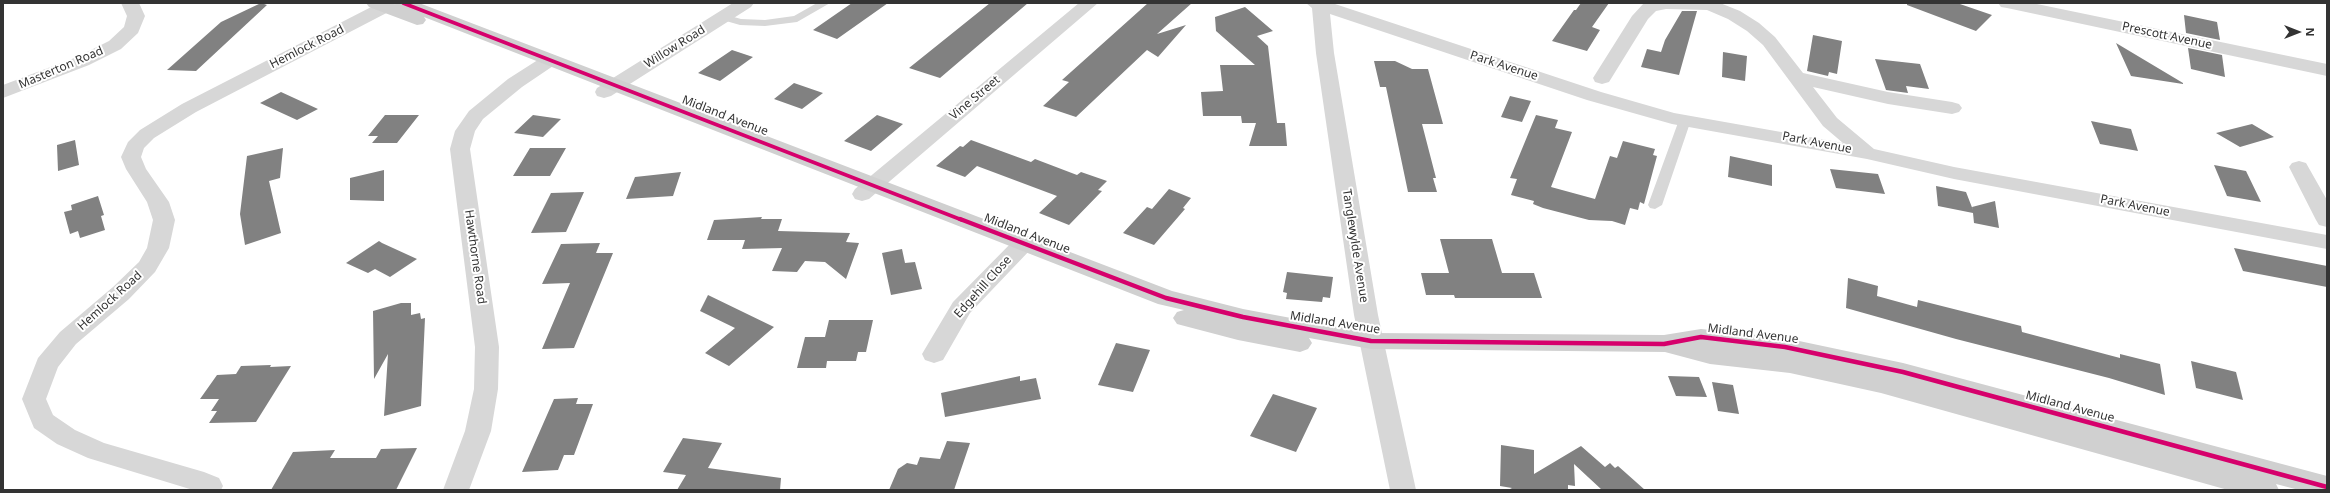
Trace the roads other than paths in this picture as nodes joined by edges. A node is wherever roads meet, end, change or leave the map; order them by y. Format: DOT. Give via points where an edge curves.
graph roads {
  1 [pos="130,3"];
  2 [pos="745,3"];
  3 [pos="825,3"];
  4 [pos="1089,3"];
  5 [pos="2007,3"];
  6 [pos="389,4"];
  7 [pos="1319,4"];
  8 [pos="1707,4"];
  9 [pos="2032,6"];
  10 [pos="723,17"];
  11 [pos="544,64"];
  12 [pos="2327,70"];
  13 [pos="1796,77"];
  14 [pos="1540,78"];
  15 [pos="1602,78"];
  16 [pos="610,88"];
  17 [pos="3,92"];
  18 [pos="1630,105"];
  19 [pos="1952,108"];
  20 [pos="1685,120"];
  21 [pos="1830,122"];
  22 [pos="1794,139"];
  23 [pos="1867,153"];
  24 [pos="2299,167"];
  25 [pos="867,189"];
  26 [pos="1655,205"];
  27 [pos="2327,220"];
  28 [pos="2327,242"];
  29 [pos="1017,249"];
  30 [pos="1371,341"];
  31 [pos="1664,344"];
  32 [pos="934,354"];
  33 [pos="2327,488"];
  34 [pos="208,490"];
  35 [pos="456,490"];
  36 [pos="1403,490"];
  37 [pos="2266,490"];
  1 -- 17 [label="street, Masterton Road" via="136,16 132,29 115,45 83,61"];
  2 -- 10 [label="street, Willow Road"];
  3 -- 10 [label="lane" via="797,19 765,23 740,22"];
  4 -- 25 [label="street, Vine Street"];
  5 -- 9 [label="street, Prescott Avenue"];
  6 -- 11 [label="street, Midland Avenue"];
  6 -- 34 [label="street, Hemlock Road" via="160,124 135,146 131,157 158,202 164,220 158,248 147,267 121,294 68,338 47,364 34,399 43,421 66,437 97,451 196,479 210,486"];
  7 -- 14 [label="street, Park Avenue"];
  7 -- 30 [label="street, Tanglewylde Avenue"];
  8 -- 13 [label="street" via="1753,27 1769,41"];
  8 -- 15 [label="street" via="1666,4 1650,7 1641,16"];
  9 -- 12 [label="street, Prescott Avenue"];
  10 -- 16 [label="street, Willow Road"];
  11 -- 16 [label="street, Midland Avenue"];
  11 -- 35 [label="street, Hawthorne Road" via="515,82 476,115 465,131 460,149 487,347 486,389 478,431"];
  13 -- 19 [label="street" via="1888,98"];
  13 -- 21 [label="street"];
  14 -- 15 [label="street"];
  14 -- 18 [label="street, Park Avenue"];
  15 -- 18 [label="street" via="1616,86"];
  16 -- 25 [label="street, Midland Avenue"];
  18 -- 20 [label="street, Park Avenue"];
  20 -- 22 [label="street, Park Avenue"];
  20 -- 26 [label="lane"];
  21 -- 22 [label="street" via="1820,131"];
  21 -- 23 [label="street"];
  22 -- 23 [label="street, Park Avenue"];
  23 -- 28 [label="street, Park Avenue" via="1962,174"];
  24 -- 27 [label="street"];
  25 -- 29 [label="street, Midland Avenue"];
  29 -- 30 [label="street, Midland Avenue" via="1154,309 1238,332 1323,347"];
  29 -- 32 [label="street, Edgehill Close" via="961,308"];
  30 -- 31 [label="street, Midland Avenue"];
  30 -- 36 [label="street, Tanglewylde Avenue"];
  31 -- 33 [label="street, Midland Avenue" via="1701,337 1785,347 1873,366"];
  31 -- 37 [label="street, Midland Avenue" via="1710,355 1790,364 1881,384"];
}
